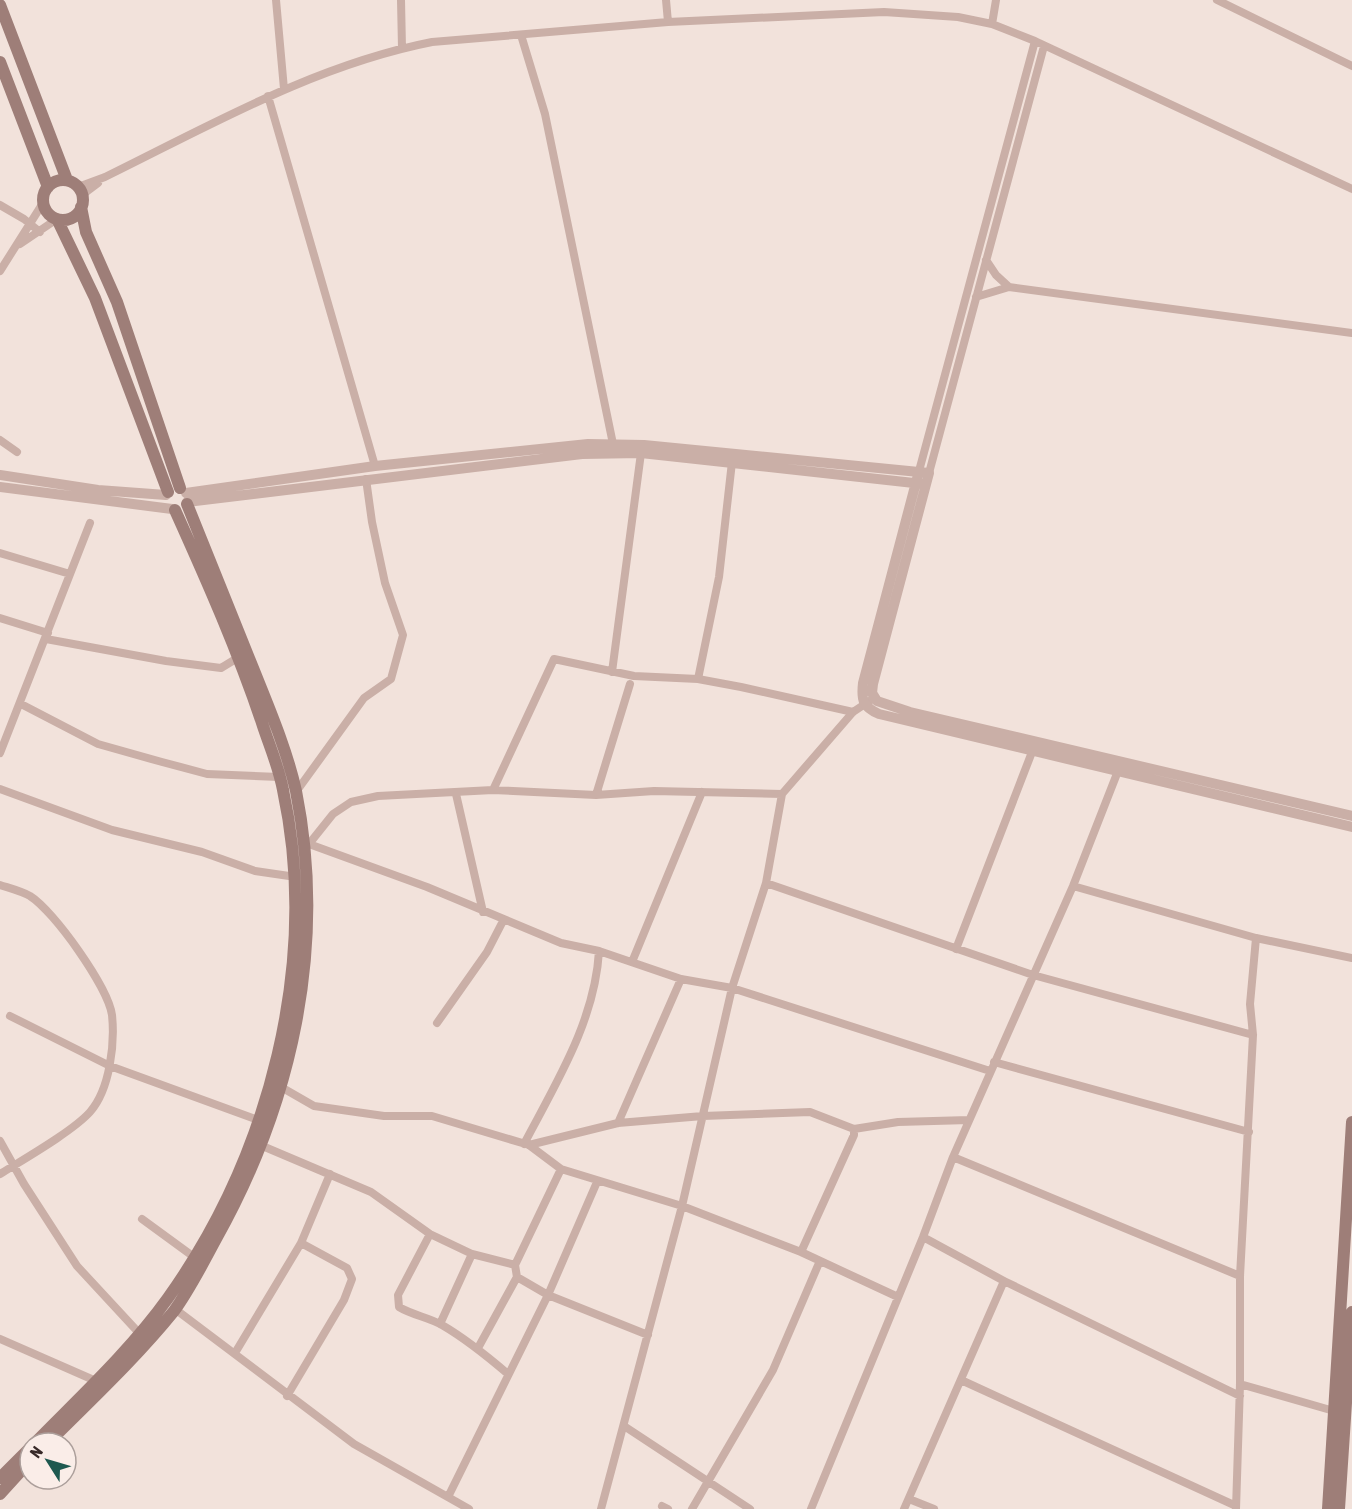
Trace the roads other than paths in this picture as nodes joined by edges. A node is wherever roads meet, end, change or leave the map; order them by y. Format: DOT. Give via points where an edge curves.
graph roads {
  1 [pos="276,0"];
  2 [pos="401,0"];
  3 [pos="666,0"];
  4 [pos="996,0"];
  5 [pos="1217,0"];
  6 [pos="0,5"];
  7 [pos="668,22"];
  8 [pos="992,24"];
  9 [pos="521,35"];
  10 [pos="1040,43"];
  11 [pos="402,48"];
  12 [pos="0,62"];
  13 [pos="1352,66"];
  14 [pos="284,89"];
  15 [pos="268,96"];
  16 [pos="48,187"];
  17 [pos="1352,189"];
  18 [pos="77,192"];
  19 [pos="43,203"];
  20 [pos="0,205"];
  21 [pos="57,219"];
  22 [pos="29,223"];
  23 [pos="40,232"];
  24 [pos="19,244"];
  25 [pos="986,260"];
  26 [pos="0,271"];
  27 [pos="1009,287"];
  28 [pos="976,297"];
  29 [pos="1352,333"];
  30 [pos="0,440"];
  31 [pos="613,444"];
  32 [pos="17,452"];
  33 [pos="641,453"];
  34 [pos="732,462"];
  35 [pos="375,466"];
  36 [pos="0,474"];
  37 [pos="923,478"];
  38 [pos="366,479"];
  39 [pos="0,487"];
  40 [pos="167,494"];
  41 [pos="185,497"];
  42 [pos="174,509"];
  43 [pos="90,524"];
  44 [pos="0,552"];
  45 [pos="70,574"];
  46 [pos="0,618"];
  47 [pos="47,636"];
  48 [pos="239,657"];
  49 [pos="612,672"];
  50 [pos="698,680"];
  51 [pos="630,684"];
  52 [pos="869,701"];
  53 [pos="21,704"];
  54 [pos="853,712"];
  55 [pos="1032,752"];
  56 [pos="0,753"];
  57 [pos="1093,760"];
  58 [pos="1118,771"];
  59 [pos="279,777"];
  60 [pos="0,789"];
  61 [pos="493,790"];
  62 [pos="296,792"];
  63 [pos="702,792"];
  64 [pos="456,794"];
  65 [pos="782,794"];
  66 [pos="596,795"];
  67 [pos="1352,816"];
  68 [pos="1352,827"];
  69 [pos="305,844"];
  70 [pos="296,877"];
  71 [pos="766,883"];
  72 [pos="0,885"];
  73 [pos="1073,886"];
  74 [pos="483,912"];
  75 [pos="503,921"];
  76 [pos="1256,938"];
  77 [pos="956,949"];
  78 [pos="599,951"];
  79 [pos="1352,958"];
  80 [pos="632,962"];
  81 [pos="1033,975"];
  82 [pos="681,979"];
  83 [pos="732,988"];
  84 [pos="10,1016"];
  85 [pos="437,1023"];
  86 [pos="1253,1035"];
  87 [pos="110,1066"];
  88 [pos="992,1067"];
  89 [pos="281,1087"];
  90 [pos="703,1116"];
  91 [pos="258,1120"];
  92 [pos="969,1120"];
  93 [pos="1352,1122"];
  94 [pos="618,1123"];
  95 [pos="854,1129"];
  96 [pos="1249,1132"];
  97 [pos="0,1141"];
  98 [pos="527,1144"];
  99 [pos="260,1145"];
  100 [pos="953,1157"];
  101 [pos="13,1165"];
  102 [pos="561,1169"];
  103 [pos="0,1174"];
  104 [pos="330,1174"];
  105 [pos="597,1182"];
  106 [pos="682,1206"];
  107 [pos="142,1219"];
  108 [pos="430,1234"];
  109 [pos="923,1237"];
  110 [pos="300,1243"];
  111 [pos="801,1252"];
  112 [pos="472,1254"];
  113 [pos="194,1257"];
  114 [pos="819,1263"];
  115 [pos="515,1265"];
  116 [pos="1240,1276"];
  117 [pos="517,1277"];
  118 [pos="1004,1281"];
  119 [pos="548,1295"];
  120 [pos="898,1297"];
  121 [pos="175,1309"];
  122 [pos="1352,1312"];
  123 [pos="440,1324"];
  124 [pos="139,1333"];
  125 [pos="648,1335"];
  126 [pos="0,1339"];
  127 [pos="478,1348"];
  128 [pos="235,1353"];
  129 [pos="508,1374"];
  130 [pos="961,1380"];
  131 [pos="96,1381"];
  132 [pos="1240,1384"];
  133 [pos="287,1395"];
  134 [pos="1240,1396"];
  135 [pos="1335,1412"];
  136 [pos="624,1426"];
  137 [pos="47,1431"];
  138 [pos="60,1431"];
  139 [pos="18,1460"];
  140 [pos="18,1474"];
  141 [pos="0,1478"];
  142 [pos="708,1482"];
  143 [pos="0,1494"];
  144 [pos="448,1497"];
  145 [pos="909,1499"];
  146 [pos="1236,1507"];
  147 [pos="469,1509"];
  148 [pos="601,1509"];
  149 [pos="692,1509"];
  150 [pos="750,1509"];
  151 [pos="811,1509"];
  152 [pos="904,1509"];
  153 [pos="934,1509"];
  154 [pos="1328,1509"];
  155 [pos="1339,1509"];
  1 -- 14 [label="street"];
  2 -- 11 [label="street"];
  3 -- 7 [label="street"];
  4 -- 8 [label="street"];
  5 -- 13 [label="street"];
  6 -- 18 [label="main road"];
  7 -- 8 [label="street" via="884,12 924,13"];
  7 -- 9 [label="street"];
  8 -- 10 [label="street"];
  9 -- 11 [label="street"];
  9 -- 31 [label="street" via="545,114"];
  10 -- 17 [label="street"];
  10 -- 25 [label="street"];
  10 -- 37 [label="street"];
  11 -- 14 [label="street"];
  12 -- 16 [label="main road"];
  14 -- 15 [label="street"];
  15 -- 18 [label="street"];
  15 -- 35 [label="street"];
  16 -- 18 [label="main road" via="57,181"];
  16 -- 19 [label="main road"];
  18 -- 21 [label="main road" via="73,217"];
  18 -- 41 [label="main road" via="86,232 117,302"];
  19 -- 21 [label="main road" via="46,211"];
  19 -- 22 [label="street"];
  20 -- 22 [label="street"];
  21 -- 23 [label="street"];
  21 -- 40 [label="main road" via="95,298"];
  22 -- 23 [label="street"];
  22 -- 24 [label="street"];
  23 -- 24 [label="street"];
  24 -- 26 [label="street"];
  25 -- 27 [label="street"];
  25 -- 28 [label="street"];
  27 -- 28 [label="street"];
  27 -- 29 [label="street"];
  28 -- 37 [label="street"];
  30 -- 32 [label="street"];
  31 -- 35 [label="street"];
  31 -- 37 [label="street"];
  33 -- 34 [label="street"];
  33 -- 38 [label="street" via="582,454"];
  33 -- 49 [label="street"];
  34 -- 37 [label="street"];
  34 -- 50 [label="street" via="719,577"];
  35 -- 41 [label="street"];
  36 -- 40 [label="street" via="98,490"];
  37 -- 52 [label="street" via="863,683"];
  38 -- 41 [label="street"];
  38 -- 62 [label="street" via="385,583 403,635 391,679 364,698"];
  39 -- 42 [label="street"];
  40 -- 41 [label="main road" via="173,488"];
  40 -- 42 [label="main road" via="166,503"];
  41 -- 42 [label="main road"];
  41 -- 62 [label="main road" via="267,704"];
  42 -- 48 [label="main road"];
  43 -- 45 [label="street"];
  44 -- 45 [label="street"];
  45 -- 47 [label="street"];
  46 -- 47 [label="street"];
  47 -- 48 [label="street" via="166,661 221,668"];
  47 -- 53 [label="street"];
  48 -- 59 [label="main road"];
  49 -- 50 [label="street"];
  49 -- 61 [label="street" via="558,659 552,661"];
  50 -- 54 [label="street"];
  51 -- 66 [label="street"];
  52 -- 54 [label="street"];
  52 -- 55 [label="street" via="879,714"];
  52 -- 57 [label="street"];
  53 -- 56 [label="street"];
  53 -- 59 [label="street" via="98,744 207,774"];
  54 -- 65 [label="street"];
  55 -- 57 [label="street"];
  55 -- 77 [label="street"];
  57 -- 58 [label="street"];
  57 -- 67 [label="street"];
  58 -- 68 [label="street"];
  58 -- 73 [label="street"];
  59 -- 70 [label="main road"];
  60 -- 70 [label="street" via="112,830 202,852 255,871"];
  61 -- 64 [label="street"];
  61 -- 66 [label="street"];
  62 -- 69 [label="main road"];
  63 -- 65 [label="street"];
  63 -- 66 [label="street"];
  63 -- 80 [label="street"];
  64 -- 69 [label="street" via="378,796 351,802 333,814"];
  64 -- 74 [label="street"];
  65 -- 71 [label="street"];
  69 -- 74 [label="street" via="427,887"];
  69 -- 89 [label="main road" via="305,982"];
  70 -- 91 [label="main road" via="296,942 287,1013"];
  71 -- 77 [label="street"];
  71 -- 83 [label="street"];
  72 -- 87 [label="street" via="39,904 74,944 104,992 112,1014"];
  73 -- 76 [label="street"];
  73 -- 81 [label="street"];
  74 -- 75 [label="street"];
  75 -- 78 [label="street" via="561,944"];
  75 -- 85 [label="street" via="487,952"];
  76 -- 79 [label="street"];
  76 -- 86 [label="street" via="1250,1004"];
  77 -- 81 [label="street"];
  78 -- 80 [label="street"];
  78 -- 98 [label="street" via="597,974 573,1050"];
  80 -- 82 [label="street"];
  81 -- 86 [label="street"];
  81 -- 88 [label="street"];
  82 -- 83 [label="street"];
  82 -- 94 [label="street"];
  83 -- 88 [label="street"];
  83 -- 90 [label="street"];
  84 -- 87 [label="street"];
  86 -- 96 [label="street"];
  87 -- 91 [label="street"];
  87 -- 101 [label="street" via="91,1111"];
  88 -- 92 [label="street"];
  88 -- 96 [label="street"];
  89 -- 98 [label="street" via="314,1106 384,1116 432,1116"];
  89 -- 99 [label="main road"];
  90 -- 94 [label="street"];
  90 -- 95 [label="street" via="810,1112"];
  90 -- 106 [label="street"];
  91 -- 113 [label="main road" via="230,1191"];
  92 -- 95 [label="street" via="898,1122"];
  92 -- 100 [label="street"];
  93 -- 135 [label="main road"];
  94 -- 98 [label="street"];
  95 -- 111 [label="street"];
  96 -- 116 [label="street"];
  97 -- 101 [label="street"];
  98 -- 102 [label="street"];
  99 -- 104 [label="street"];
  99 -- 121 [label="main road" via="240,1196"];
  100 -- 109 [label="street"];
  100 -- 116 [label="street"];
  101 -- 103 [label="street"];
  101 -- 124 [label="street" via="77,1266"];
  102 -- 105 [label="street"];
  102 -- 115 [label="street"];
  104 -- 108 [label="street" via="371,1192"];
  104 -- 110 [label="street"];
  105 -- 106 [label="street"];
  105 -- 119 [label="street"];
  106 -- 111 [label="street"];
  106 -- 125 [label="street"];
  107 -- 113 [label="street"];
  108 -- 112 [label="street"];
  108 -- 123 [label="street" via="398,1295 399,1307"];
  109 -- 118 [label="street"];
  109 -- 120 [label="street"];
  110 -- 128 [label="street"];
  110 -- 133 [label="street" via="347,1268 352,1279 344,1300"];
  111 -- 114 [label="street"];
  112 -- 115 [label="street"];
  112 -- 123 [label="street"];
  113 -- 124 [label="main road"];
  114 -- 120 [label="street"];
  114 -- 142 [label="street" via="773,1370"];
  115 -- 117 [label="street"];
  116 -- 132 [label="street"];
  117 -- 119 [label="street"];
  117 -- 127 [label="street"];
  118 -- 130 [label="street"];
  118 -- 134 [label="street"];
  119 -- 125 [label="street"];
  119 -- 129 [label="street"];
  120 -- 151 [label="street"];
  121 -- 128 [label="street"];
  121 -- 138 [label="main road"];
  122 -- 155 [label="main road"];
  123 -- 127 [label="street"];
  124 -- 131 [label="main road"];
  125 -- 136 [label="street"];
  126 -- 131 [label="street"];
  127 -- 129 [label="street"];
  128 -- 133 [label="street"];
  129 -- 144 [label="street"];
  130 -- 145 [label="street"];
  130 -- 146 [label="street"];
  131 -- 137 [label="main road"];
  132 -- 134 [label="street"];
  132 -- 135 [label="street"];
  133 -- 144 [label="street" via="354,1444"];
  134 -- 146 [label="street"];
  135 -- 154 [label="main road"];
  136 -- 142 [label="street"];
  136 -- 148 [label="street"];
  139 -- 141 [label="main road"];
  140 -- 143 [label="main road"];
  142 -- 149 [label="street"];
  142 -- 150 [label="street"];
  144 -- 147 [label="street"];
  145 -- 152 [label="street"];
  145 -- 153 [label="street"];
}
